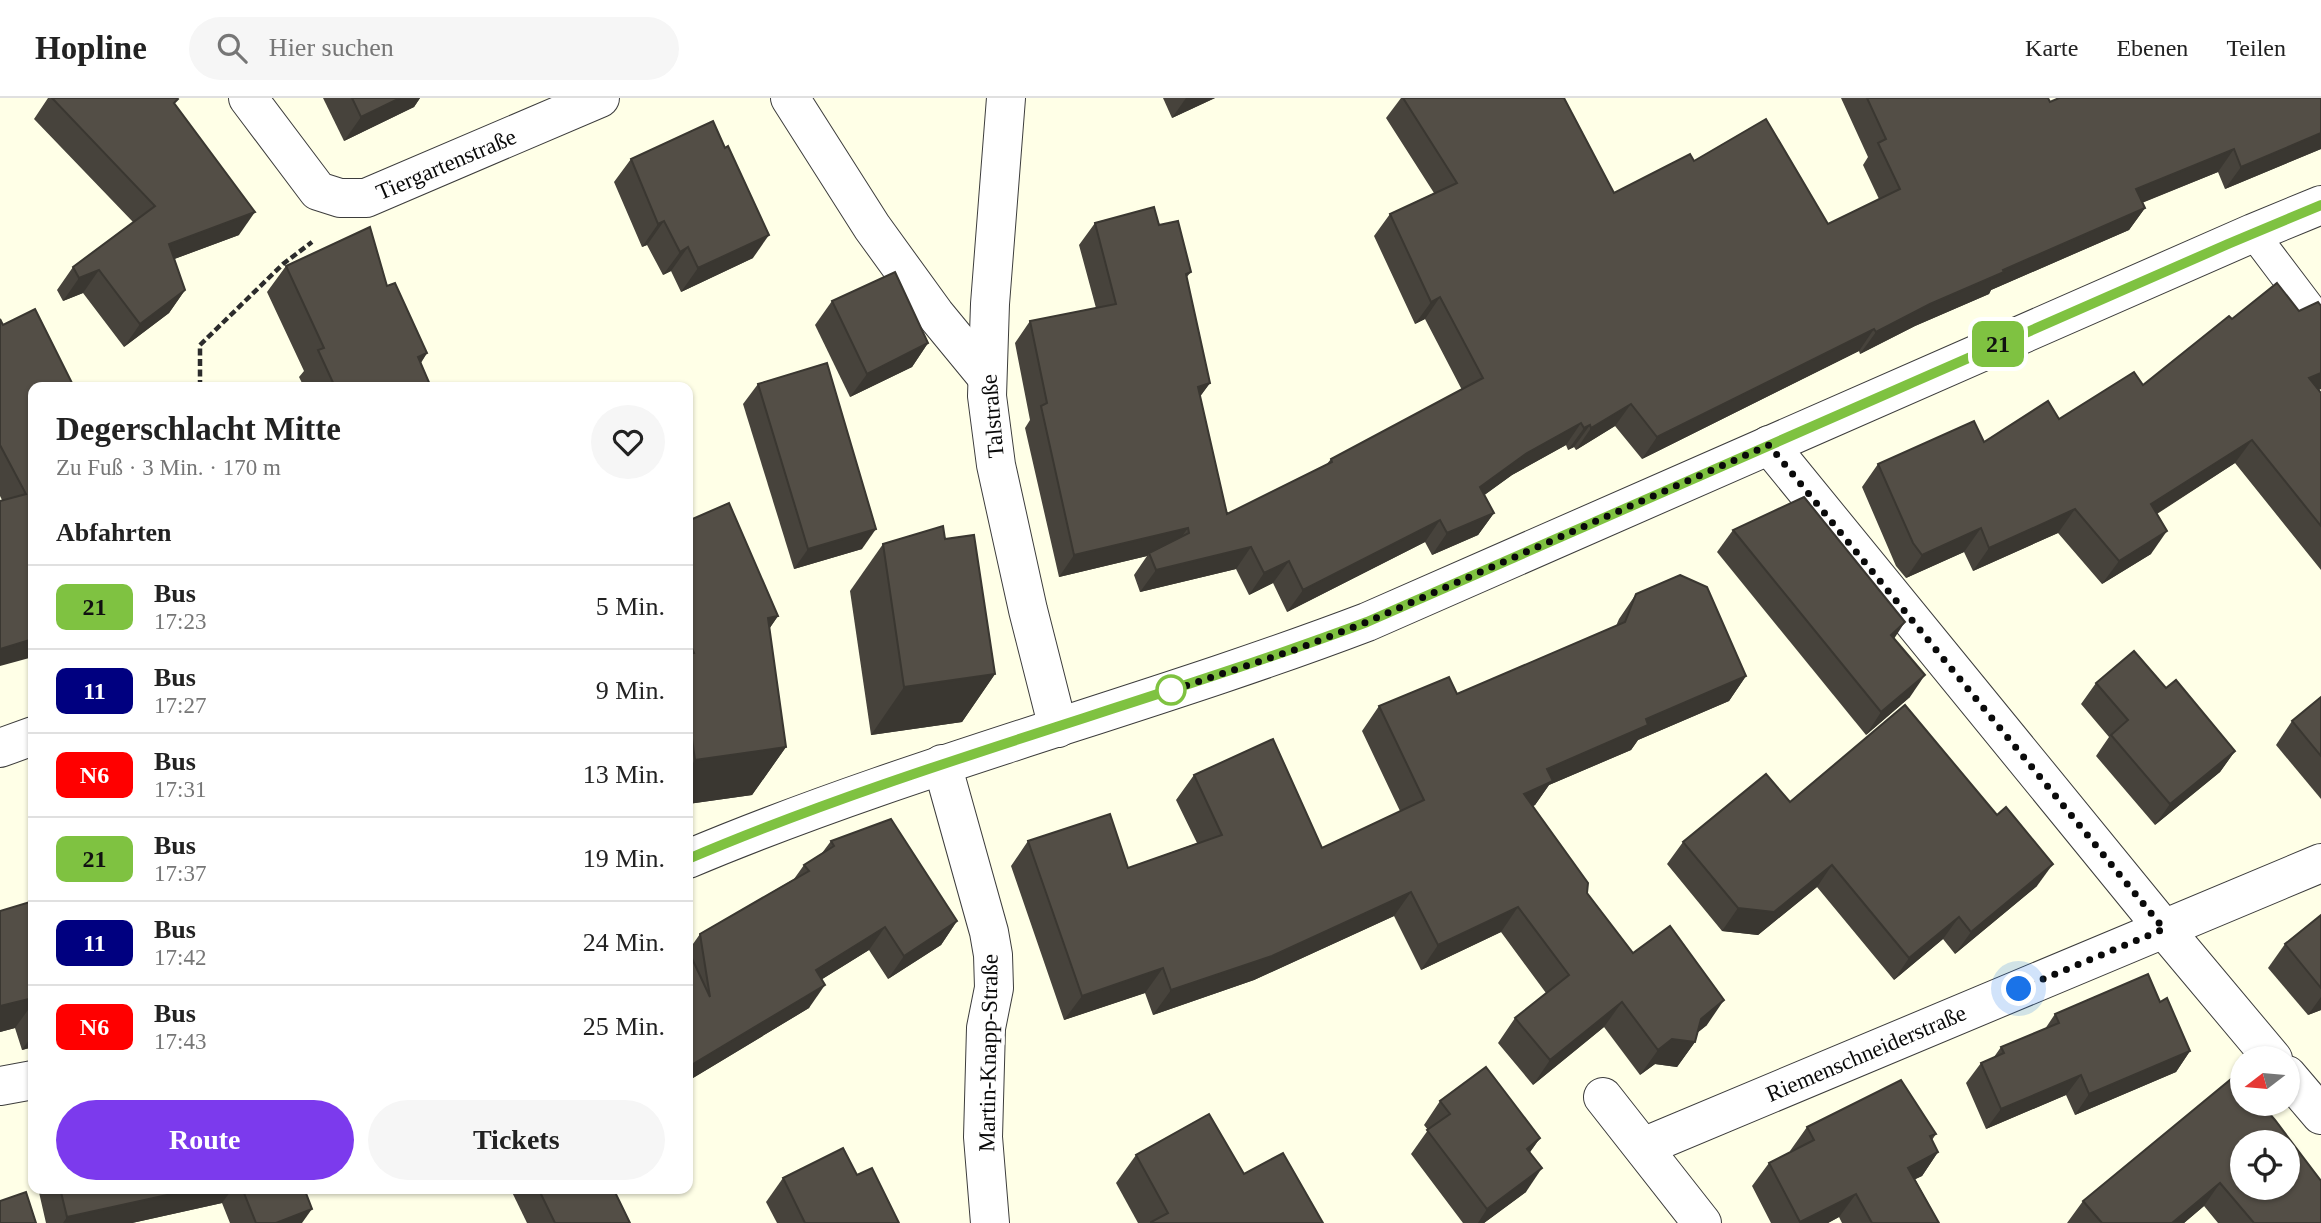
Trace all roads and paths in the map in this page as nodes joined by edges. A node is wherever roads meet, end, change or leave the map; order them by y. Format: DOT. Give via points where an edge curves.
graph roads {
  1 [pos="248,98"];
  2 [pos="600,98"];
  3 [pos="790,98"];
  4 [pos="1006,98"];
  5 [pos="340,198"];
  6 [pos="2321,205"];
  7 [pos="2253,233"];
  8 [pos="2321,323"];
  9 [pos="986,376"];
  10 [pos="200,382"];
  11 [pos="1769,445"];
  12 [pos="1058,728"];
  13 [pos="28,738"];
  14 [pos="0,748"];
  15 [pos="942,764"];
  16 [pos="693,857"];
  17 [pos="2321,863"];
  18 [pos="2164,929"];
  19 [pos="2262,1046"];
  20 [pos="28,1081"];
  21 [pos="0,1086"];
  22 [pos="2300,1090"];
  23 [pos="1602,1097"];
  24 [pos="2321,1115"];
  25 [pos="1643,1147"];
  26 [pos="990,1223"];
  27 [pos="1702,1223"];
  1 -- 5 [label="street" via="318,191"];
  2 -- 5 [label="street, Tiergartenstraße" via="366,198"];
  3 -- 9 [label="street" via="872,227"];
  4 -- 9 [label="street, Talstraße"];
  5 -- 10 [label="path" via="330,228 283,264 200,345"];
  6 -- 7 [label="street"];
  7 -- 8 [label="lane"];
  7 -- 11 [label="street"];
  9 -- 12 [label="street, Talstraße" via="996,465"];
  11 -- 12 [label="street" via="1367,622"];
  11 -- 18 [label="street"];
  12 -- 15 [label="street"];
  13 -- 14 [label="street"];
  15 -- 16 [label="street"];
  15 -- 26 [label="street, Martin-Knapp-Straße" via="993,955 983,1137"];
  17 -- 18 [label="street, Riemenschneiderstraße"];
  18 -- 19 [label="street"];
  18 -- 25 [label="street, Riemenschneiderstraße"];
  20 -- 21 [label="street"];
  22 -- 24 [label="street"];
  23 -- 25 [label="street"];
  25 -- 27 [label="street"];
}
